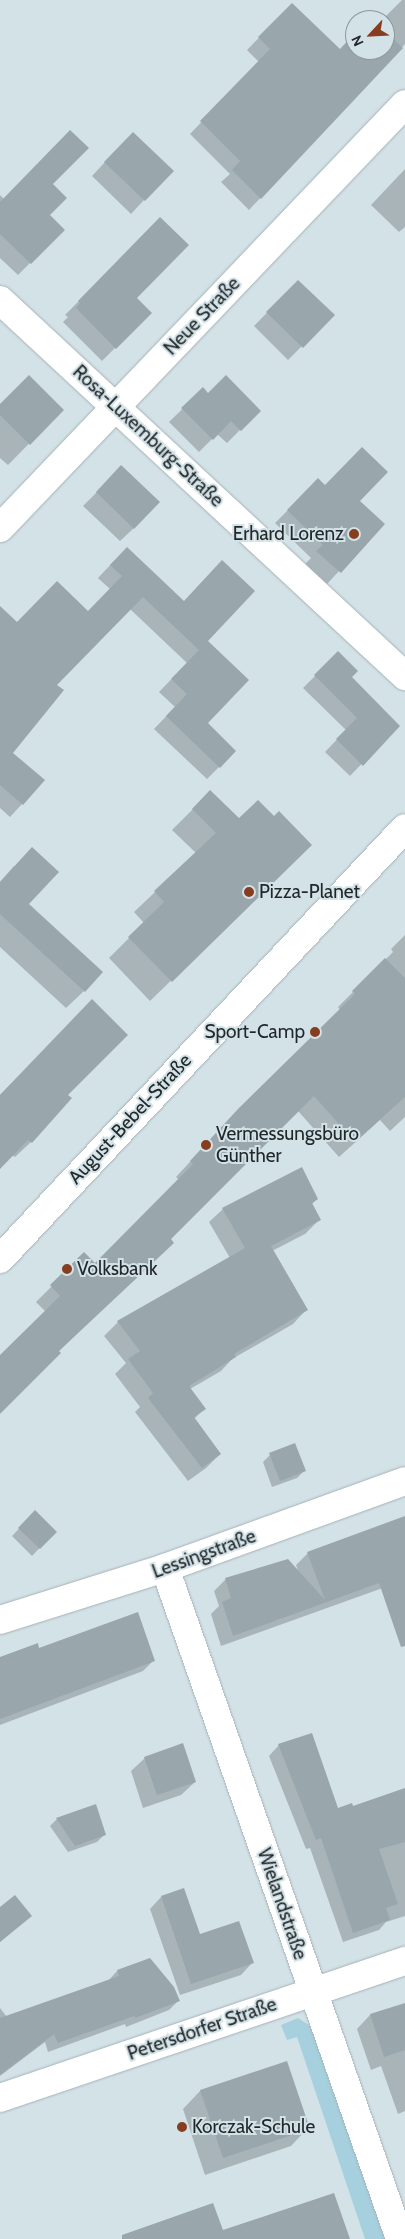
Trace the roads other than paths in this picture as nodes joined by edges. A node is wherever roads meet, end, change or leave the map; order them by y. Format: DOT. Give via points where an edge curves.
graph roads {
  1 [pos="405,104"];
  2 [pos="0,300"];
  3 [pos="116,406"];
  4 [pos="0,528"];
  5 [pos="405,676"];
  6 [pos="405,828"];
  7 [pos="0,1258"];
  8 [pos="405,1481"];
  9 [pos="164,1568"];
  10 [pos="0,1620"];
  11 [pos="405,1961"];
  12 [pos="313,1992"];
  13 [pos="0,2098"];
  14 [pos="400,2239"];
  1 -- 3 [label="street, Neue Straße"];
  2 -- 3 [label="street, Rosa-Luxemburg-Straße"];
  3 -- 4 [label="street, Neue Straße"];
  3 -- 5 [label="street, Rosa-Luxemburg-Straße"];
  6 -- 7 [label="street, August-Bebel-Straße"];
  8 -- 9 [label="street, Lessingstraße"];
  9 -- 10 [label="street, Lessingstraße"];
  9 -- 12 [label="street, Wielandstraße"];
  11 -- 12 [label="street, Petersdorfer Straße"];
  12 -- 13 [label="street, Petersdorfer Straße"];
  12 -- 14 [label="street, Wielandstraße"];
}
